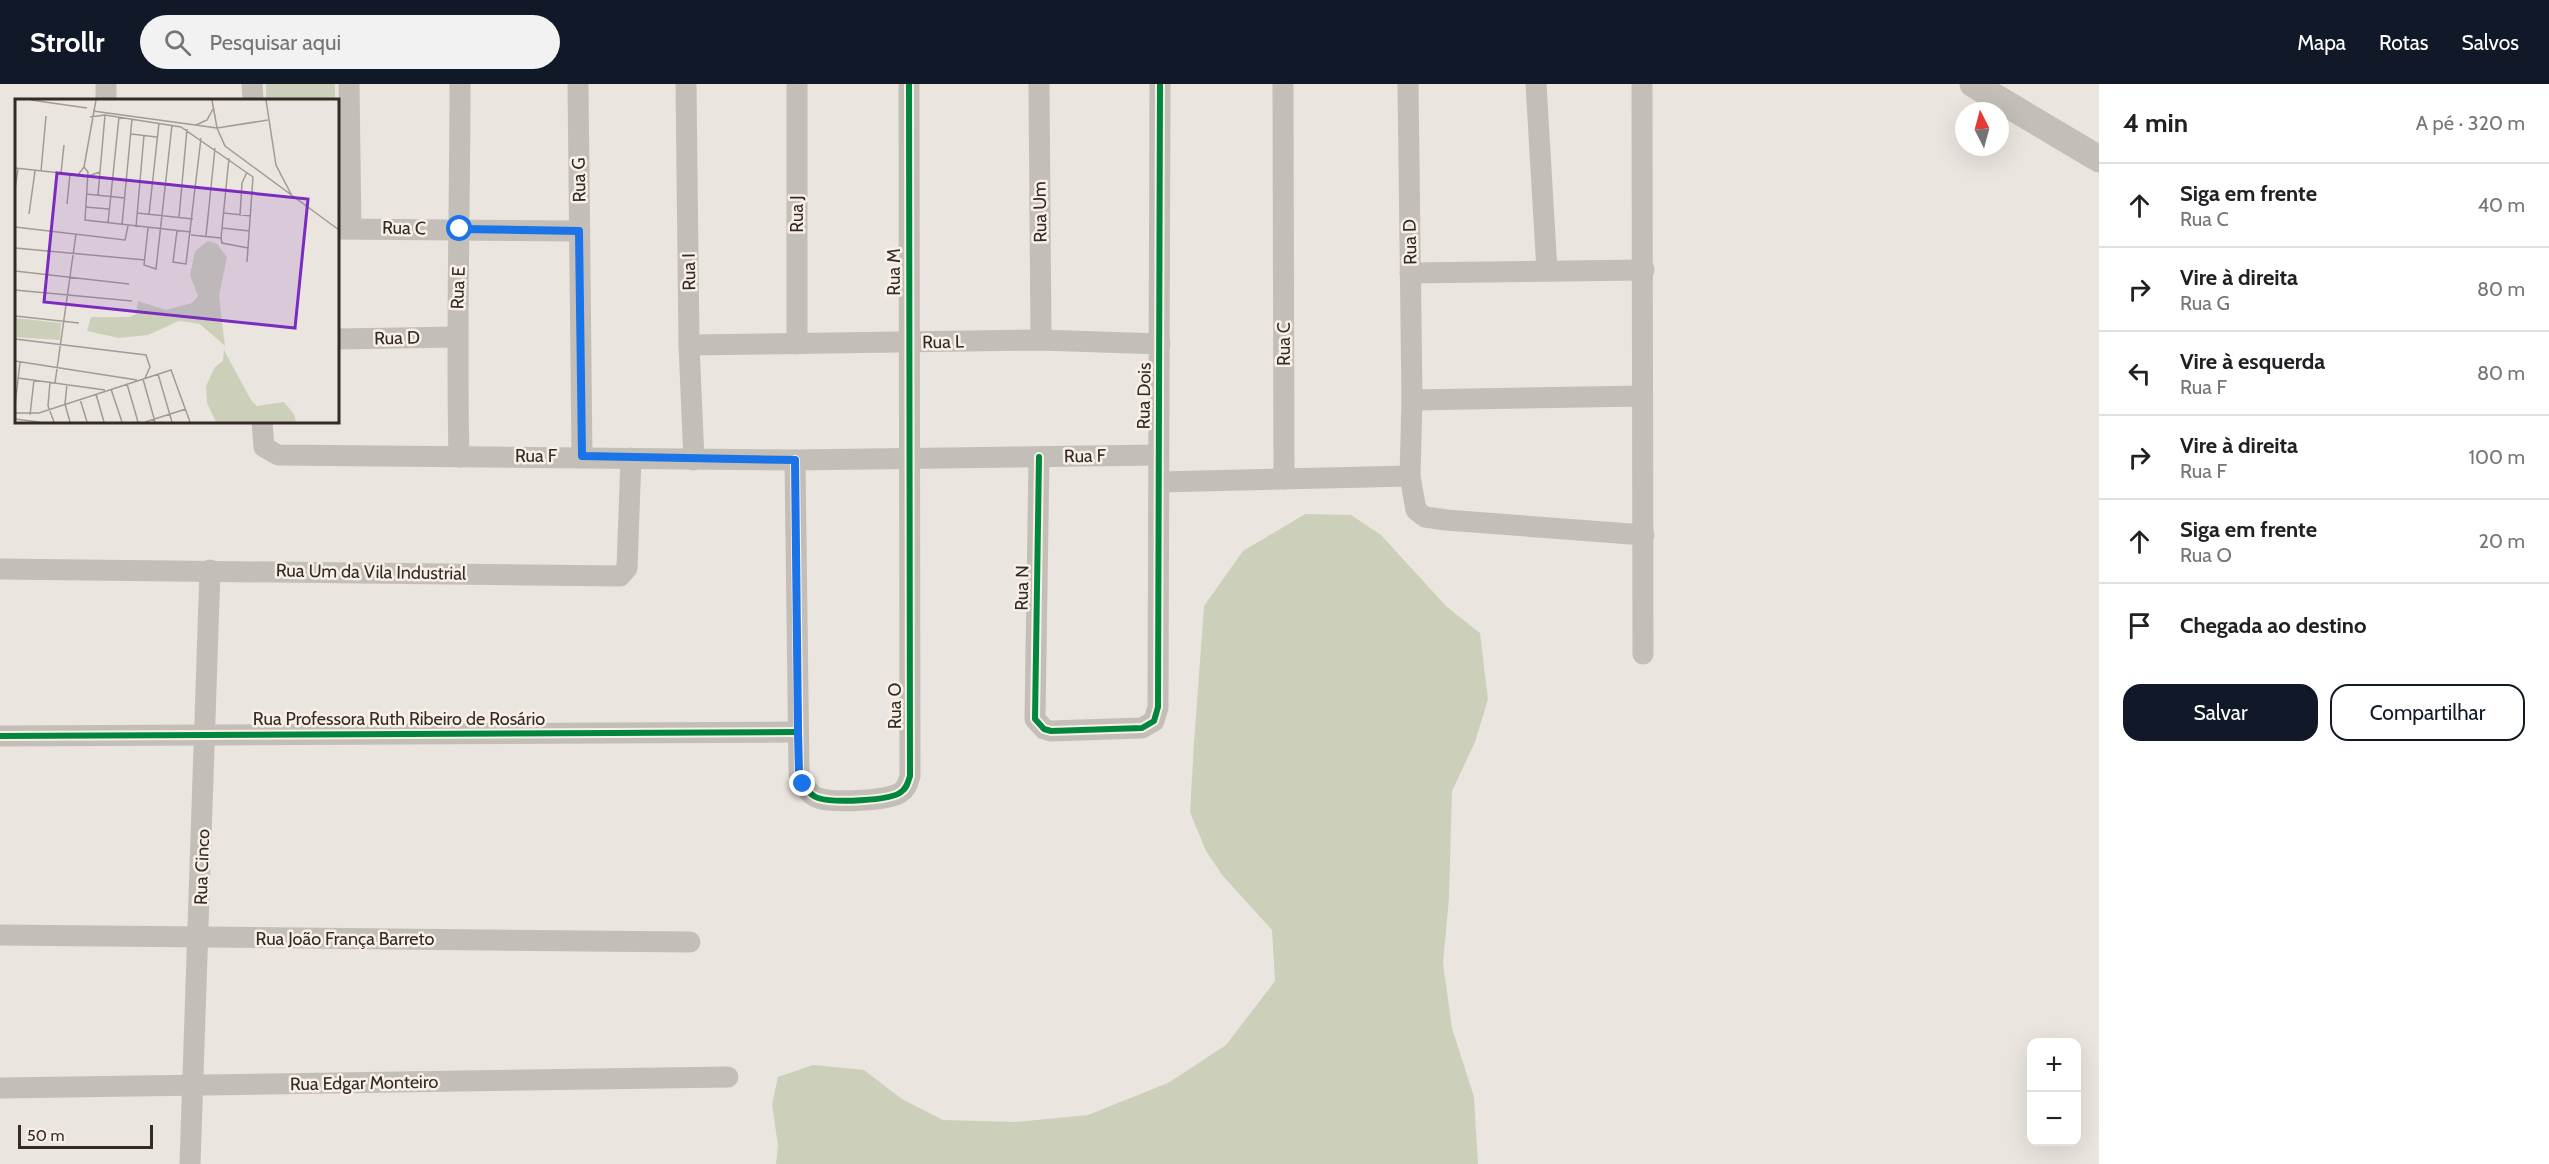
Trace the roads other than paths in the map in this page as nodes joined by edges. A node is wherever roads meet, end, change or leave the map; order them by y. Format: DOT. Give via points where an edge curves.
graph roads {
  1 [pos="252,84"];
  2 [pos="349,84"];
  3 [pos="460,84"];
  4 [pos="578,84"];
  5 [pos="686,84"];
  6 [pos="797,84"];
  7 [pos="909,84"];
  8 [pos="1039,84"];
  9 [pos="1160,84"];
  10 [pos="1283,84"];
  11 [pos="1408,84"];
  12 [pos="1536,84"];
  13 [pos="1642,84"];
  14 [pos="1973,84"];
  15 [pos="253,99"];
  16 [pos="2099,159"];
  17 [pos="344,228"];
  18 [pos="460,229"];
  19 [pos="579,231"];
  20 [pos="1644,270"];
  21 [pos="1547,271"];
  22 [pos="1410,273"];
  23 [pos="457,337"];
  24 [pos="339,339"];
  25 [pos="1041,340"];
  26 [pos="909,343"];
  27 [pos="797,344"];
  28 [pos="1160,344"];
  29 [pos="689,345"];
  30 [pos="1642,396"];
  31 [pos="1412,400"];
  32 [pos="262,423"];
  33 [pos="1158,455"];
  34 [pos="582,456"];
  35 [pos="459,457"];
  36 [pos="1039,457"];
  37 [pos="631,458"];
  38 [pos="694,460"];
  39 [pos="795,460"];
  40 [pos="910,460"];
  41 [pos="1410,476"];
  42 [pos="1284,479"];
  43 [pos="1160,482"];
  44 [pos="1644,535"];
  45 [pos="0,570"];
  46 [pos="210,570"];
  47 [pos="1644,654"];
  48 [pos="1158,708"];
  49 [pos="798,732"];
  50 [pos="206,735"];
  51 [pos="0,736"];
  52 [pos="0,935"];
  53 [pos="200,938"];
  54 [pos="690,942"];
  55 [pos="728,1077"];
  56 [pos="193,1086"];
  57 [pos="0,1088"];
  58 [pos="190,1164"];
  1 -- 15 [label="street"];
  2 -- 17 [label="street"];
  3 -- 18 [label="street, Rua E"];
  4 -- 19 [label="street, Rua G"];
  5 -- 29 [label="street, Rua I"];
  6 -- 27 [label="street, Rua J"];
  7 -- 26 [label="street, Rua M"];
  8 -- 25 [label="street, Rua Um"];
  9 -- 28 [label="street, Rua Dois"];
  10 -- 42 [label="street, Rua C"];
  11 -- 22 [label="street, Rua D"];
  12 -- 21 [label="street"];
  13 -- 20 [label="street"];
  14 -- 16 [label="street"];
  17 -- 18 [label="street, Rua C"];
  18 -- 19 [label="street, Rua C"];
  18 -- 23 [label="street, Rua E"];
  19 -- 34 [label="street, Rua G"];
  20 -- 21 [label="street"];
  20 -- 30 [label="street"];
  21 -- 22 [label="street"];
  22 -- 31 [label="street, Rua D"];
  23 -- 24 [label="street, Rua D"];
  23 -- 35 [label="street, Rua E"];
  25 -- 26 [label="street, Rua L"];
  25 -- 28 [label="street, Rua L"];
  26 -- 27 [label="street, Rua L"];
  26 -- 40 [label="street, Rua M"];
  27 -- 29 [label="street, Rua L"];
  28 -- 33 [label="street, Rua Dois"];
  29 -- 38 [label="street, Rua I"];
  30 -- 31 [label="street"];
  30 -- 44 [label="street"];
  31 -- 41 [label="street, Rua D"];
  32 -- 35 [label="street, Rua F" via="264,447 278,455"];
  33 -- 36 [label="street, Rua F"];
  33 -- 43 [label="street, Rua Dois"];
  34 -- 35 [label="street, Rua F"];
  34 -- 37 [label="street, Rua F"];
  36 -- 40 [label="street, Rua F"];
  36 -- 48 [label="street, Rua N" via="1035,719 1052,731 1142,728 1154,721"];
  37 -- 38 [label="street, Rua F"];
  37 -- 46 [label="street, Rua Um da Vila Industrial" via="627,568 620,576"];
  38 -- 39 [label="street, Rua F"];
  39 -- 40 [label="street, Rua F"];
  39 -- 49 [label="street"];
  40 -- 49 [label="street, Rua O" via="907,785 899,794 886,797 818,798 803,784 799,773"];
  41 -- 42 [label="street"];
  41 -- 44 [label="street, Rua D" via="1414,505 1425,517"];
  42 -- 43 [label="street"];
  43 -- 48 [label="street, Rua Dois"];
  44 -- 47 [label="street"];
  45 -- 46 [label="street, Rua Um da Vila Industrial"];
  46 -- 50 [label="street, Rua Cinco"];
  49 -- 50 [label="street, Rua Professora Ruth Ribeiro de Rosário"];
  50 -- 51 [label="street, Rua Professora Ruth Ribeiro de Rosário"];
  50 -- 53 [label="street, Rua Cinco"];
  52 -- 53 [label="street, Rua João França Barreto"];
  53 -- 54 [label="street, Rua João França Barreto"];
  53 -- 56 [label="street, Rua Cinco"];
  55 -- 56 [label="street, Rua Edgar Monteiro"];
  56 -- 57 [label="street, Rua Edgar Monteiro"];
  56 -- 58 [label="street, Rua Cinco"];
}
